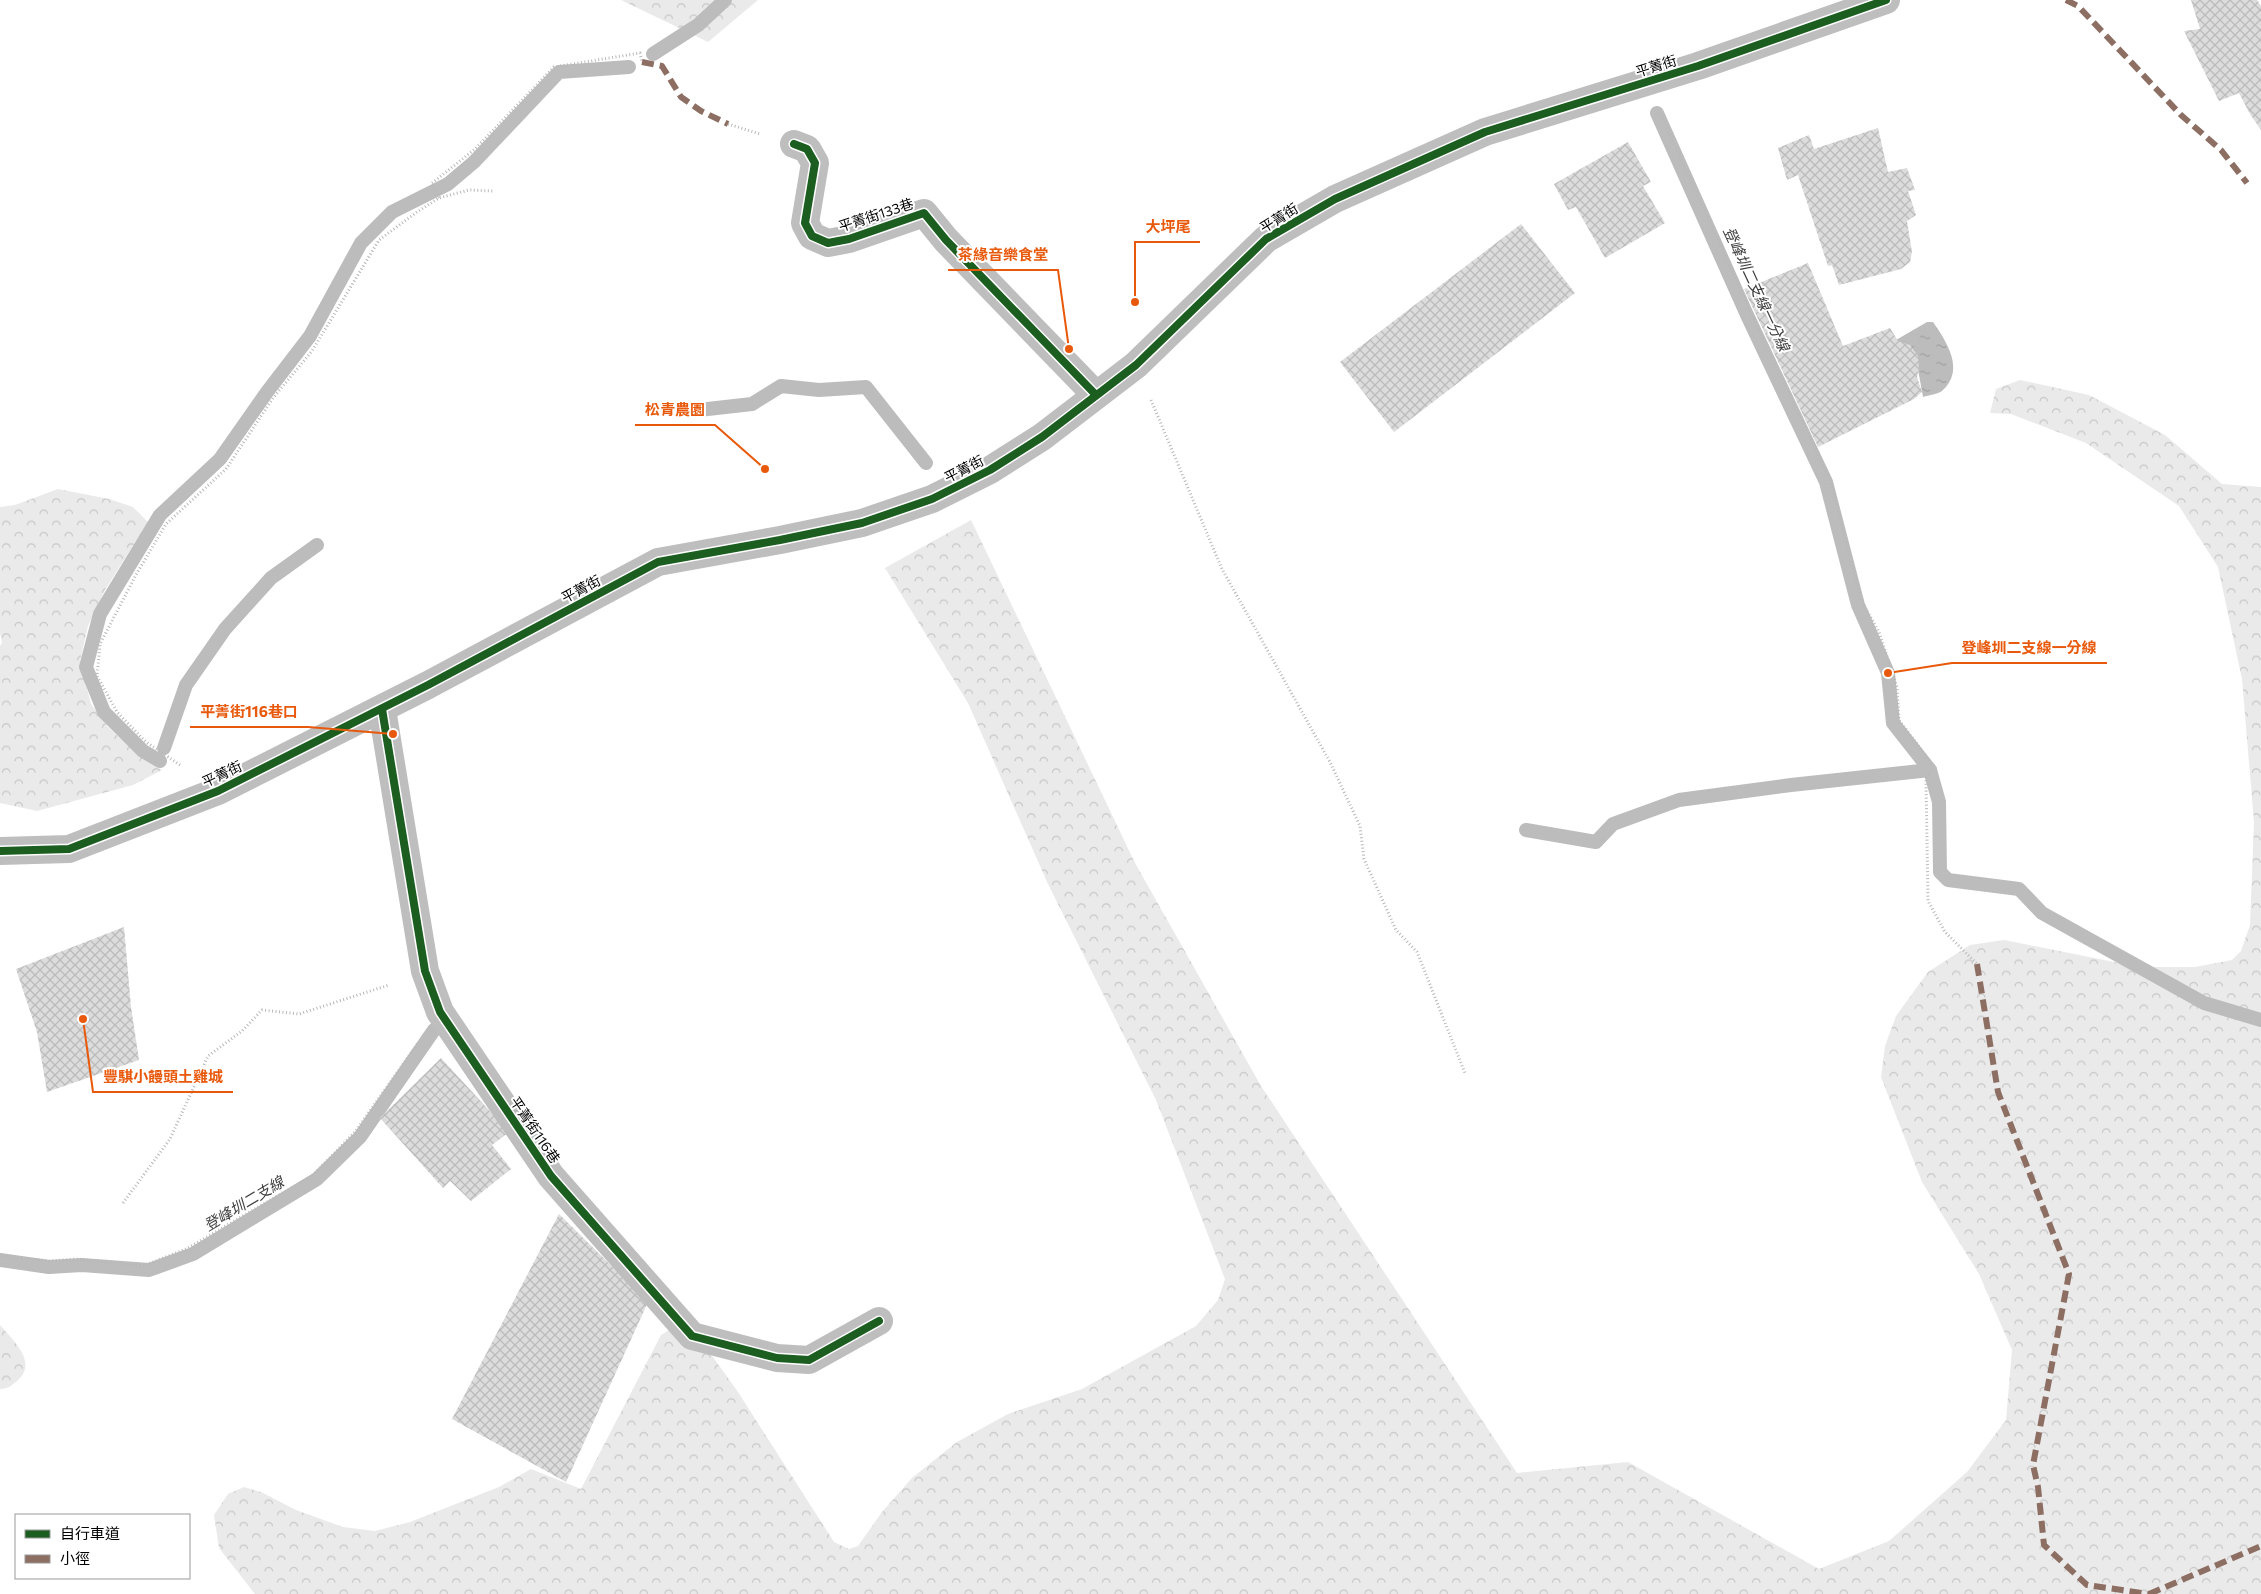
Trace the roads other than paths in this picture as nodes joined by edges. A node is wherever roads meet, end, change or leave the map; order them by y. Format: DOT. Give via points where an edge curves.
graph roads {
  1 [pos="1886,0"];
  2 [pos="794,144"];
  3 [pos="1096,395"];
  4 [pos="382,709"];
  5 [pos="0,851"];
  6 [pos="879,1322"];
  1 -- 3 [label="street, 平菁街" via="1647,82 1485,132 1335,199 1266,239 1136,365"];
  2 -- 3 [label="street, 平菁街133巷" via="806,149 815,163 805,222 812,236 828,243 849,239 924,213 946,240"];
  3 -- 4 [label="street, 平菁街" via="1042,437 990,470 932,499 862,523 658,562"];
  4 -- 5 [label="street, 平菁街" via="218,791 69,849"];
  4 -- 6 [label="street, 平菁街116巷" via="425,970 440,1012 551,1176 692,1336 777,1358 809,1360"];
}
